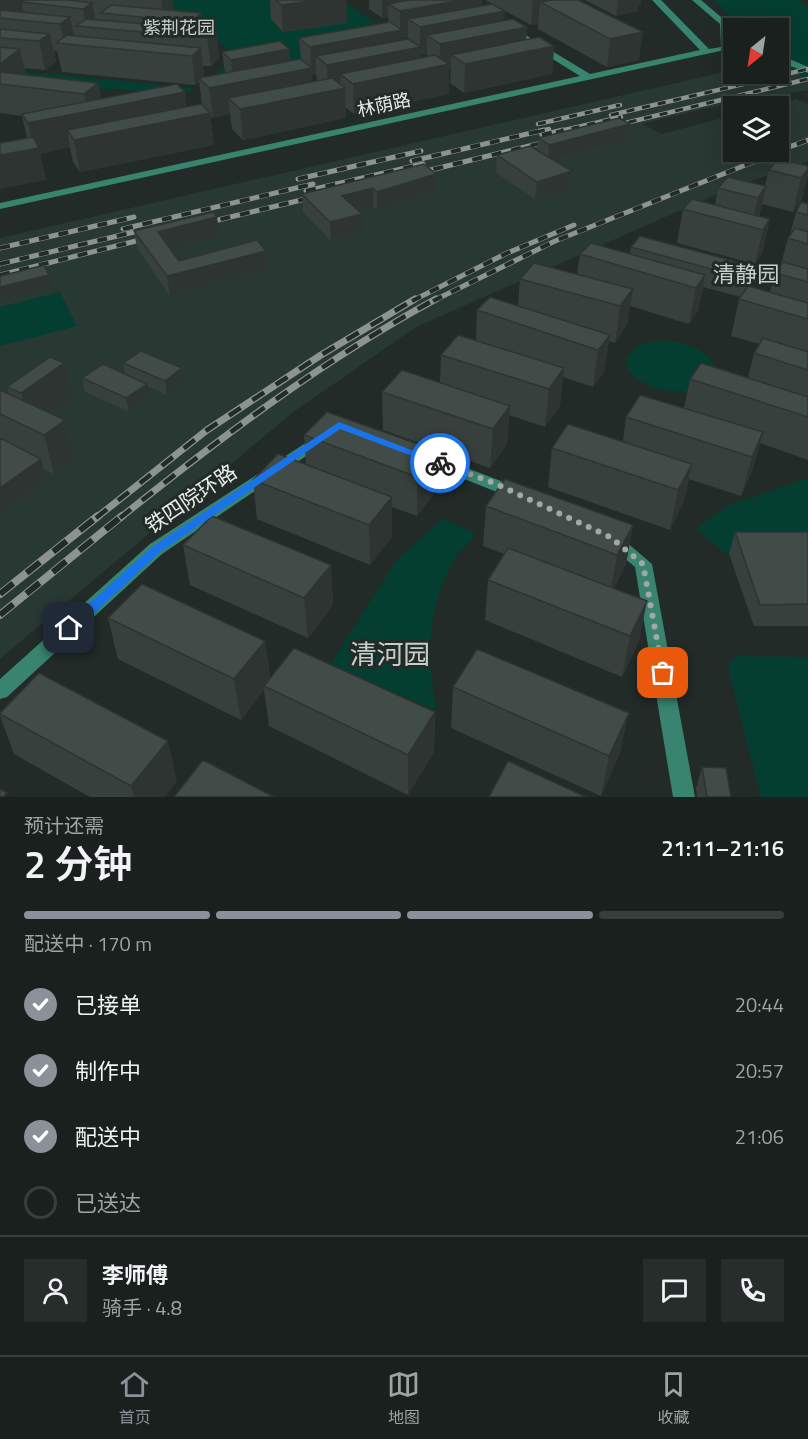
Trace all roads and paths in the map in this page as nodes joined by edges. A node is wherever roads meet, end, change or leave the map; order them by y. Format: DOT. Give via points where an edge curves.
graph roads {
  1 [pos="656,0"];
  2 [pos="696,0"];
  3 [pos="723,22"];
  4 [pos="502,24"];
  5 [pos="723,49"];
  6 [pos="704,52"];
  7 [pos="789,62"];
  8 [pos="808,70"];
  9 [pos="588,77"];
  10 [pos="0,206"];
  11 [pos="339,425"];
  12 [pos="406,450"];
  13 [pos="537,503"];
  14 [pos="600,532"];
  15 [pos="0,691"];
  16 [pos="684,797"];
  1 -- 6 [label="street" via="705,48"];
  2 -- 3 [label="street"];
  4 -- 9 [label="street"];
  5 -- 6 [label="street, 林荫路"];
  6 -- 9 [label="street, 林荫路"];
  7 -- 8 [label="street"];
  9 -- 10 [label="street, 林荫路"];
  11 -- 15 [label="street, 铁四院环路" via="156,549"];
  12 -- 13 [label="street"];
  14 -- 16 [label="street" via="643,564"];
}
